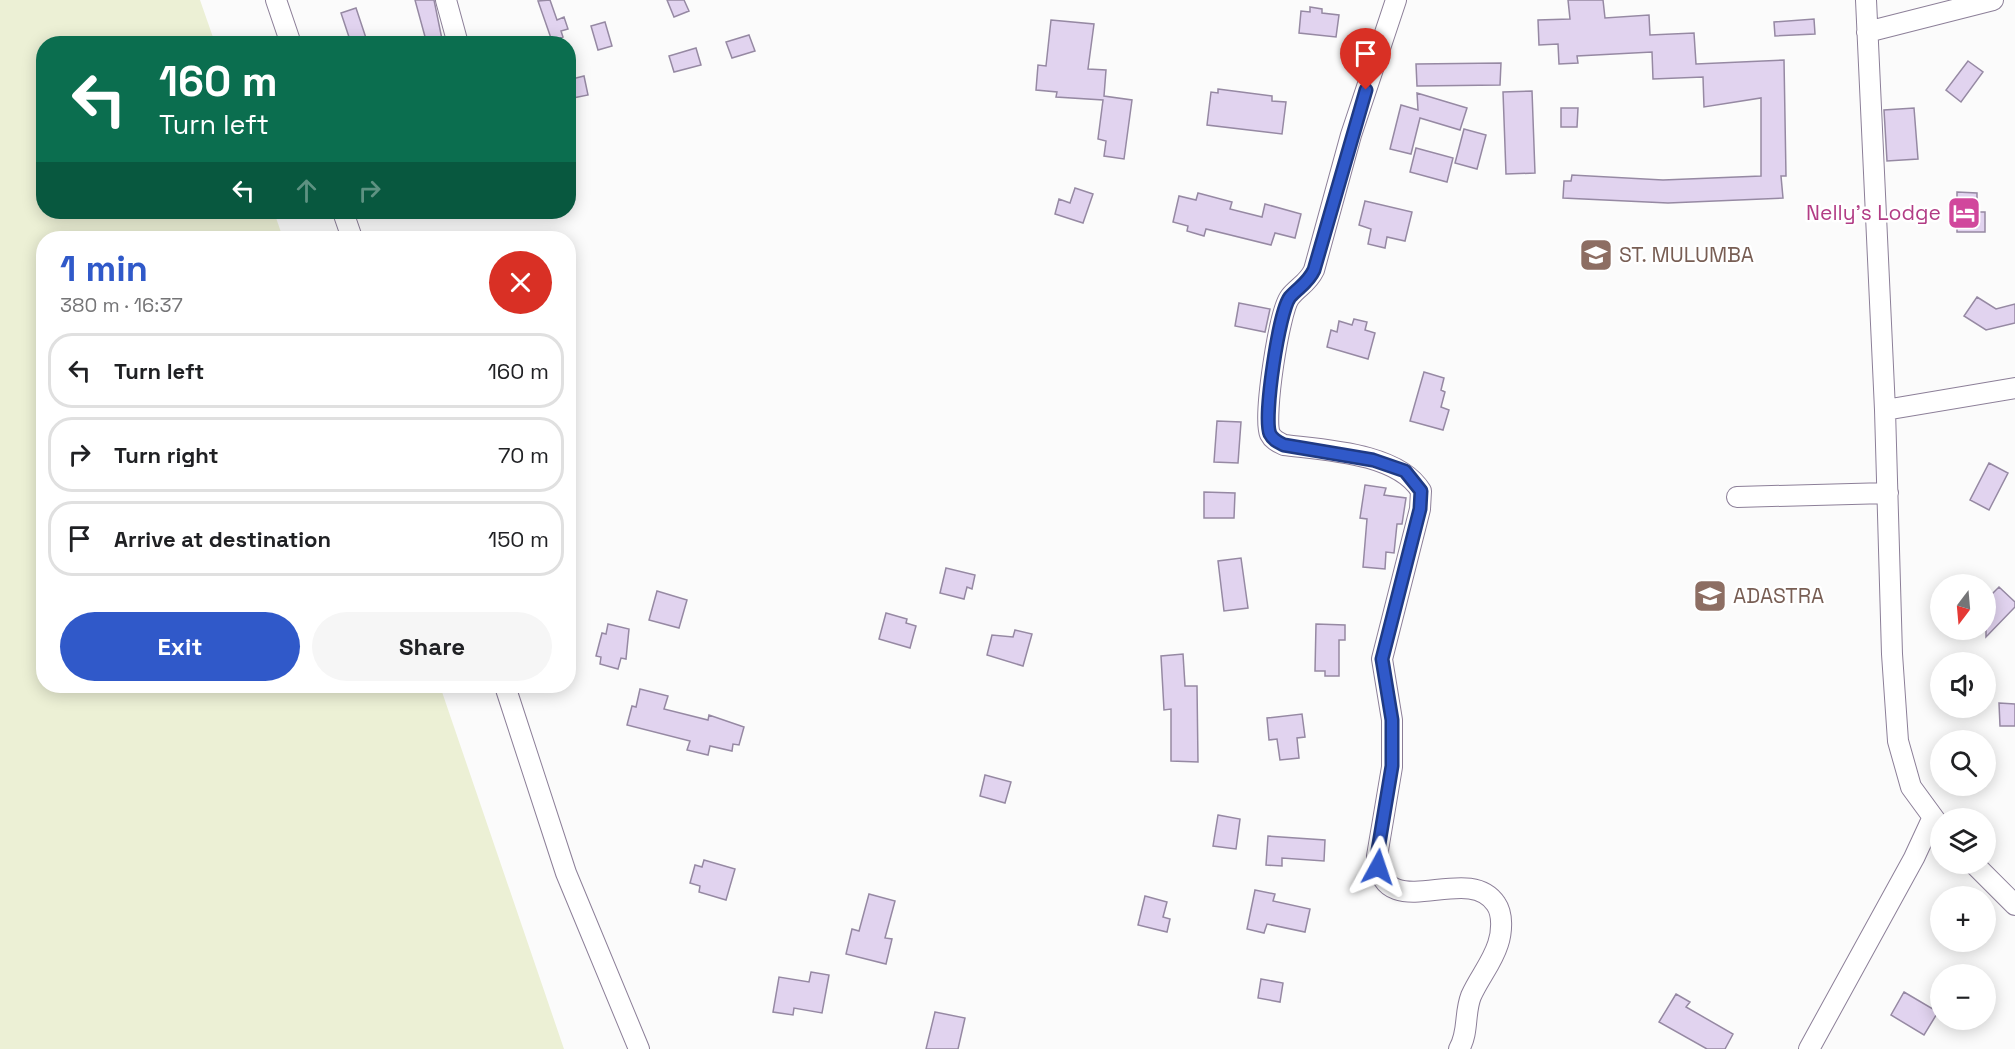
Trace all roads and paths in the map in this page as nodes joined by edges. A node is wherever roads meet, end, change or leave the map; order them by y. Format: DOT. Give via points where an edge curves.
graph roads {
  1 [pos="276,0"];
  2 [pos="446,0"];
  3 [pos="1396,0"];
  4 [pos="1866,0"];
  5 [pos="1993,0"];
  6 [pos="1867,32"];
  7 [pos="288,36"];
  8 [pos="456,36"];
  9 [pos="2015,388"];
  10 [pos="1885,410"];
  11 [pos="1888,493"];
  12 [pos="1737,497"];
  13 [pos="507,693"];
  14 [pos="1930,814"];
  15 [pos="1930,834"];
  16 [pos="1984,874"];
  17 [pos="2015,905"];
  18 [pos="639,1049"];
  19 [pos="1459,1049"];
  20 [pos="1809,1049"];
  1 -- 7 [label="street"];
  2 -- 8 [label="street"];
  3 -- 19 [label="street" via="1351,135 1314,270 1308,282 1290,298 1281,321 1269,428 1276,441 1284,445 1373,460 1405,471 1421,491 1420,509 1382,659 1392,720 1392,766 1377,856 1384,880 1406,893 1477,888 1499,910 1499,941 1471,996 1466,1033"];
  4 -- 6 [label="street"];
  5 -- 6 [label="street"];
  6 -- 10 [label="street"];
  9 -- 10 [label="street"];
  10 -- 11 [label="street"];
  11 -- 12 [label="street"];
  11 -- 14 [label="street" via="1898,741 1911,788"];
  13 -- 18 [label="street" via="566,873"];
  15 -- 20 [label="street"];
  16 -- 17 [label="street"];
}
